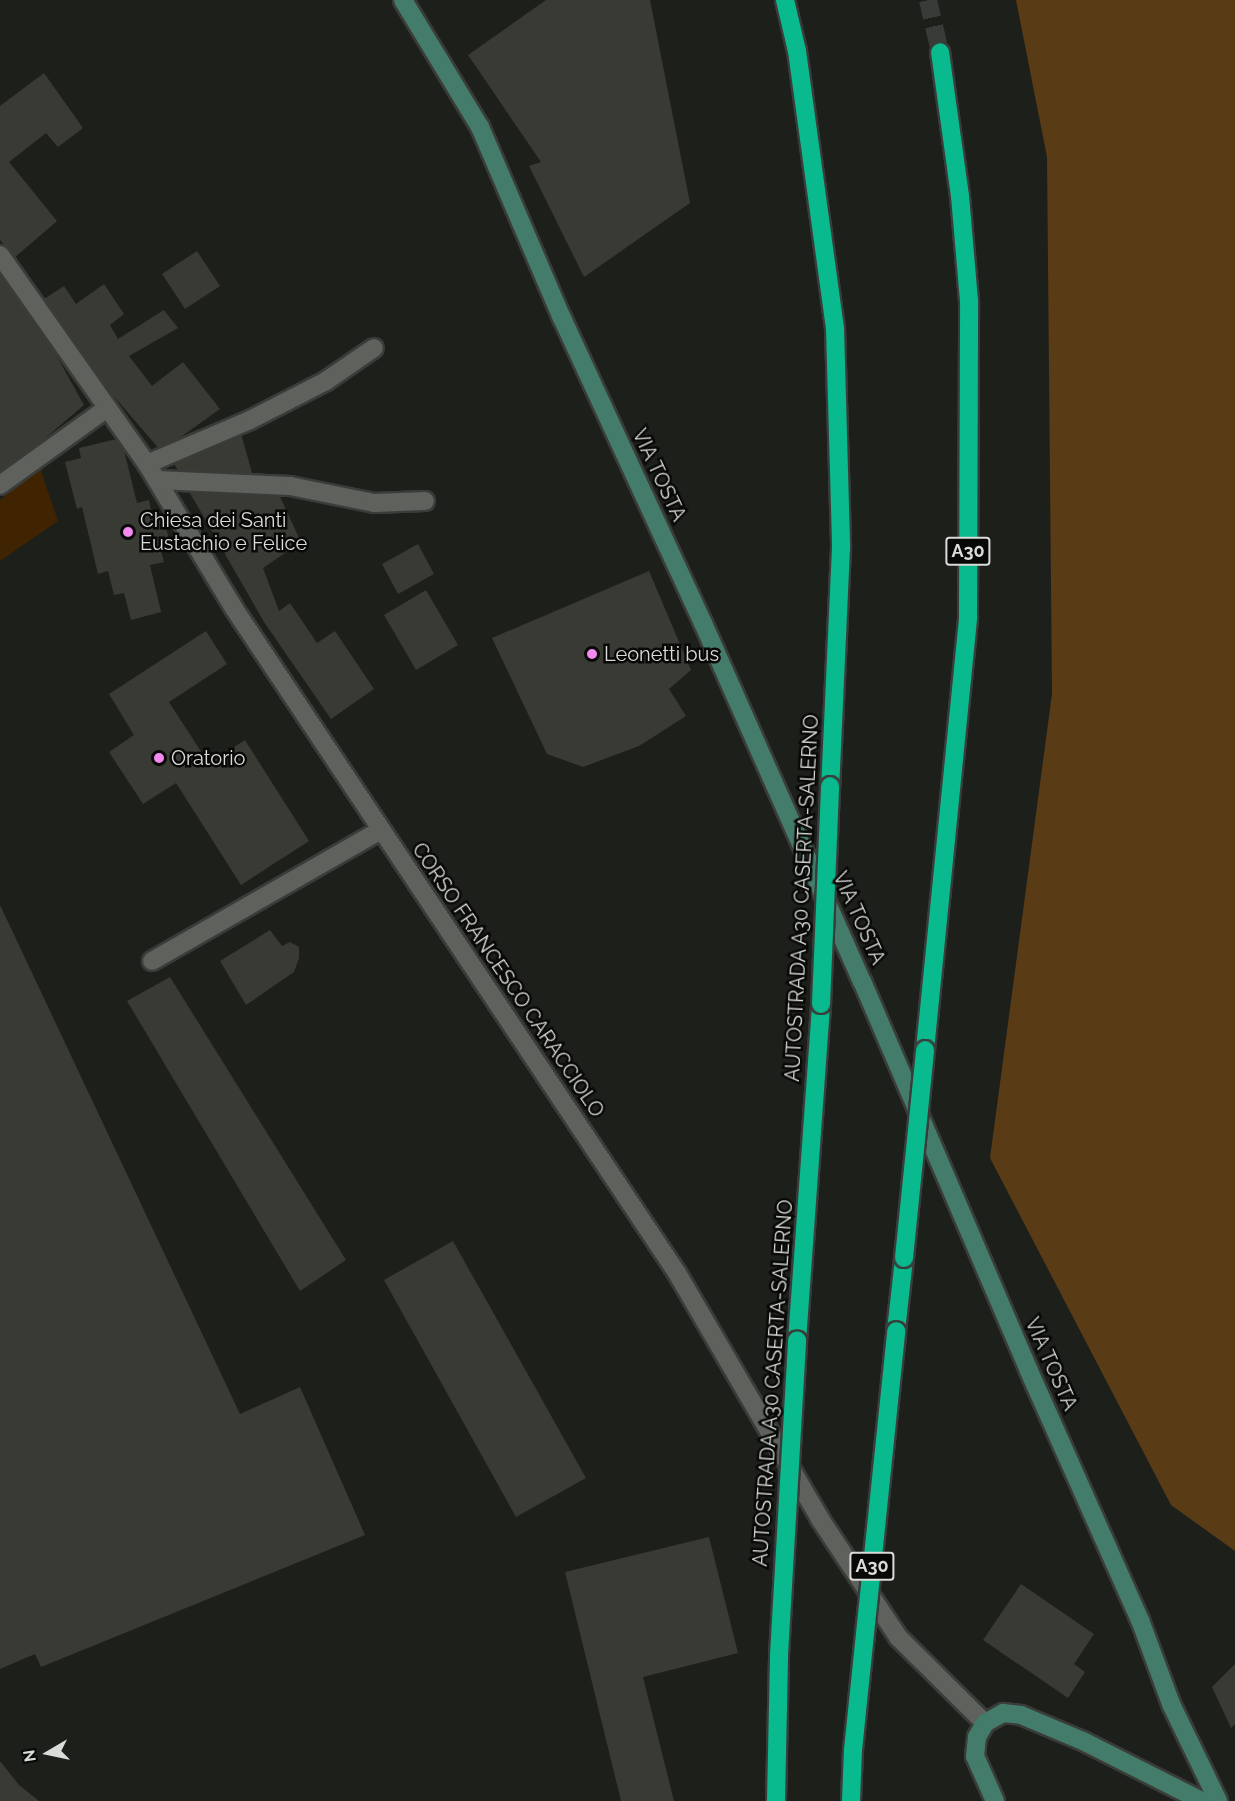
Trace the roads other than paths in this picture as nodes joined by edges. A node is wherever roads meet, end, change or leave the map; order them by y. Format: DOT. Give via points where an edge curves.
graph roads {
  1 [pos="403,0"];
  2 [pos="785,0"];
  3 [pos="940,52"];
  4 [pos="0,255"];
  5 [pos="374,348"];
  6 [pos="107,408"];
  7 [pos="147,464"];
  8 [pos="157,480"];
  9 [pos="0,485"];
  10 [pos="425,501"];
  11 [pos="381,830"];
  12 [pos="152,961"];
  13 [pos="985,1723"];
  14 [pos="776,1801"];
  15 [pos="851,1801"];
  16 [pos="995,1801"];
  17 [pos="1202,1801"];
  18 [pos="1218,1801"];
  1 -- 18 [label="main road, VIA TOSTA" via="480,127 561,318 703,623 862,981 1140,1620 1171,1704"];
  2 -- 14 [label="highway, AUTOSTRADA A30 CASERTA-SALERNO, bridge" via="797,51 835,328 841,548 821,1004 779,1655"];
  3 -- 15 [label="highway, A30, bridge" via="960,196 969,301 968,618 853,1750"];
  4 -- 6 [label="street, CORSO FRANCESCO CARACCIOLO"];
  5 -- 7 [label="street" via="298,396"];
  6 -- 7 [label="street, CORSO FRANCESCO CARACCIOLO"];
  6 -- 9 [label="street"];
  7 -- 8 [label="street, CORSO FRANCESCO CARACCIOLO"];
  8 -- 10 [label="street" via="290,486 375,503"];
  8 -- 11 [label="street, CORSO FRANCESCO CARACCIOLO" via="235,610"];
  11 -- 12 [label="street"];
  11 -- 13 [label="street, CORSO FRANCESCO CARACCIOLO" via="677,1273 820,1519 898,1637"];
  13 -- 16 [label="main road" via="977,1737 975,1756"];
  13 -- 17 [label="main road" via="1004,1713 1022,1715"];
}
